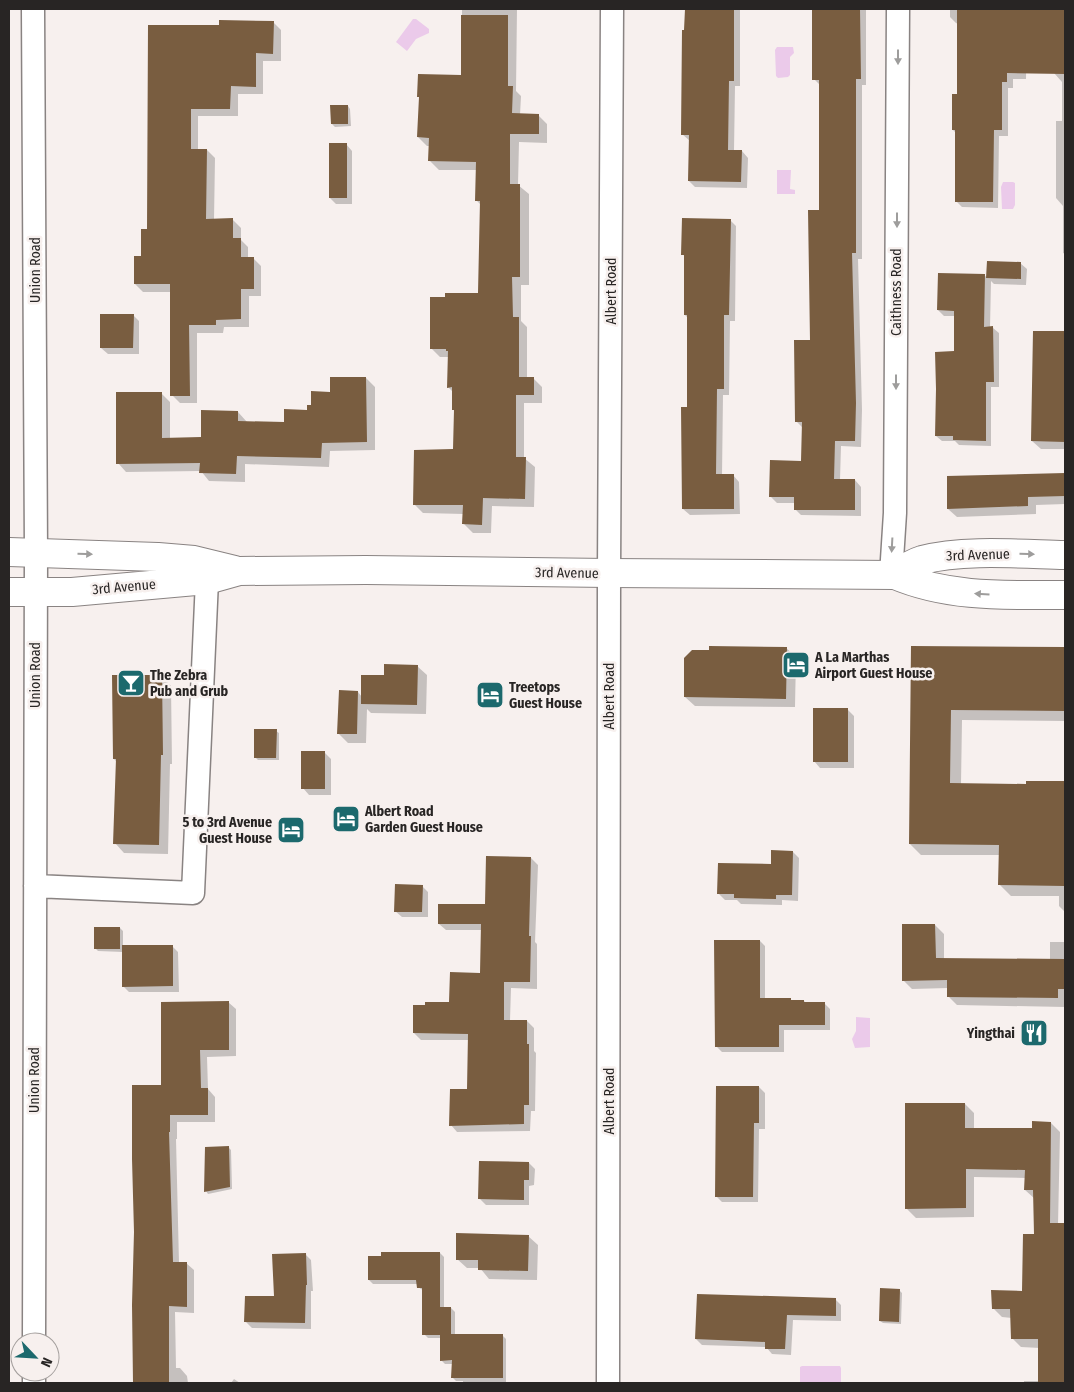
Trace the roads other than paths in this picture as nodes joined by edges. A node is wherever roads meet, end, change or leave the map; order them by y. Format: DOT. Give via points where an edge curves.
graph roads {
  1 [pos="34,9"];
  2 [pos="612,9"];
  3 [pos="898,9"];
  4 [pos="9,552"];
  5 [pos="36,553"];
  6 [pos="1065,554"];
  7 [pos="239,571"];
  8 [pos="609,574"];
  9 [pos="893,575"];
  10 [pos="207,580"];
  11 [pos="9,592"];
  12 [pos="36,592"];
  13 [pos="1065,594"];
  14 [pos="35,886"];
  15 [pos="34,1332"];
  16 [pos="608,1383"];
  1 -- 5 [label="street, Union Road"];
  2 -- 8 [label="street, Albert Road"];
  3 -- 9 [label="street, Caithness Road, one-way"];
  4 -- 5 [label="street, 3rd Avenue"];
  5 -- 7 [label="street, 3rd Avenue, one-way" via="194,560"];
  5 -- 12 [label="street, Union Road"];
  9 -- 6 [label="street, 3rd Avenue, one-way" via="921,560 954,554"];
  7 -- 8 [label="street, 3rd Avenue"];
  7 -- 10 [label="street, 3rd Avenue"];
  8 -- 9 [label="street, 3rd Avenue"];
  8 -- 16 [label="street, Albert Road"];
  13 -- 9 [label="street, 3rd Avenue, one-way" via="955,592"];
  10 -- 12 [label="street, 3rd Avenue" via="72,592"];
  10 -- 14 [label="street" via="193,893"];
  11 -- 12 [label="street, 3rd Avenue"];
  12 -- 14 [label="street, Union Road"];
  14 -- 15 [label="street, Union Road"];
}
